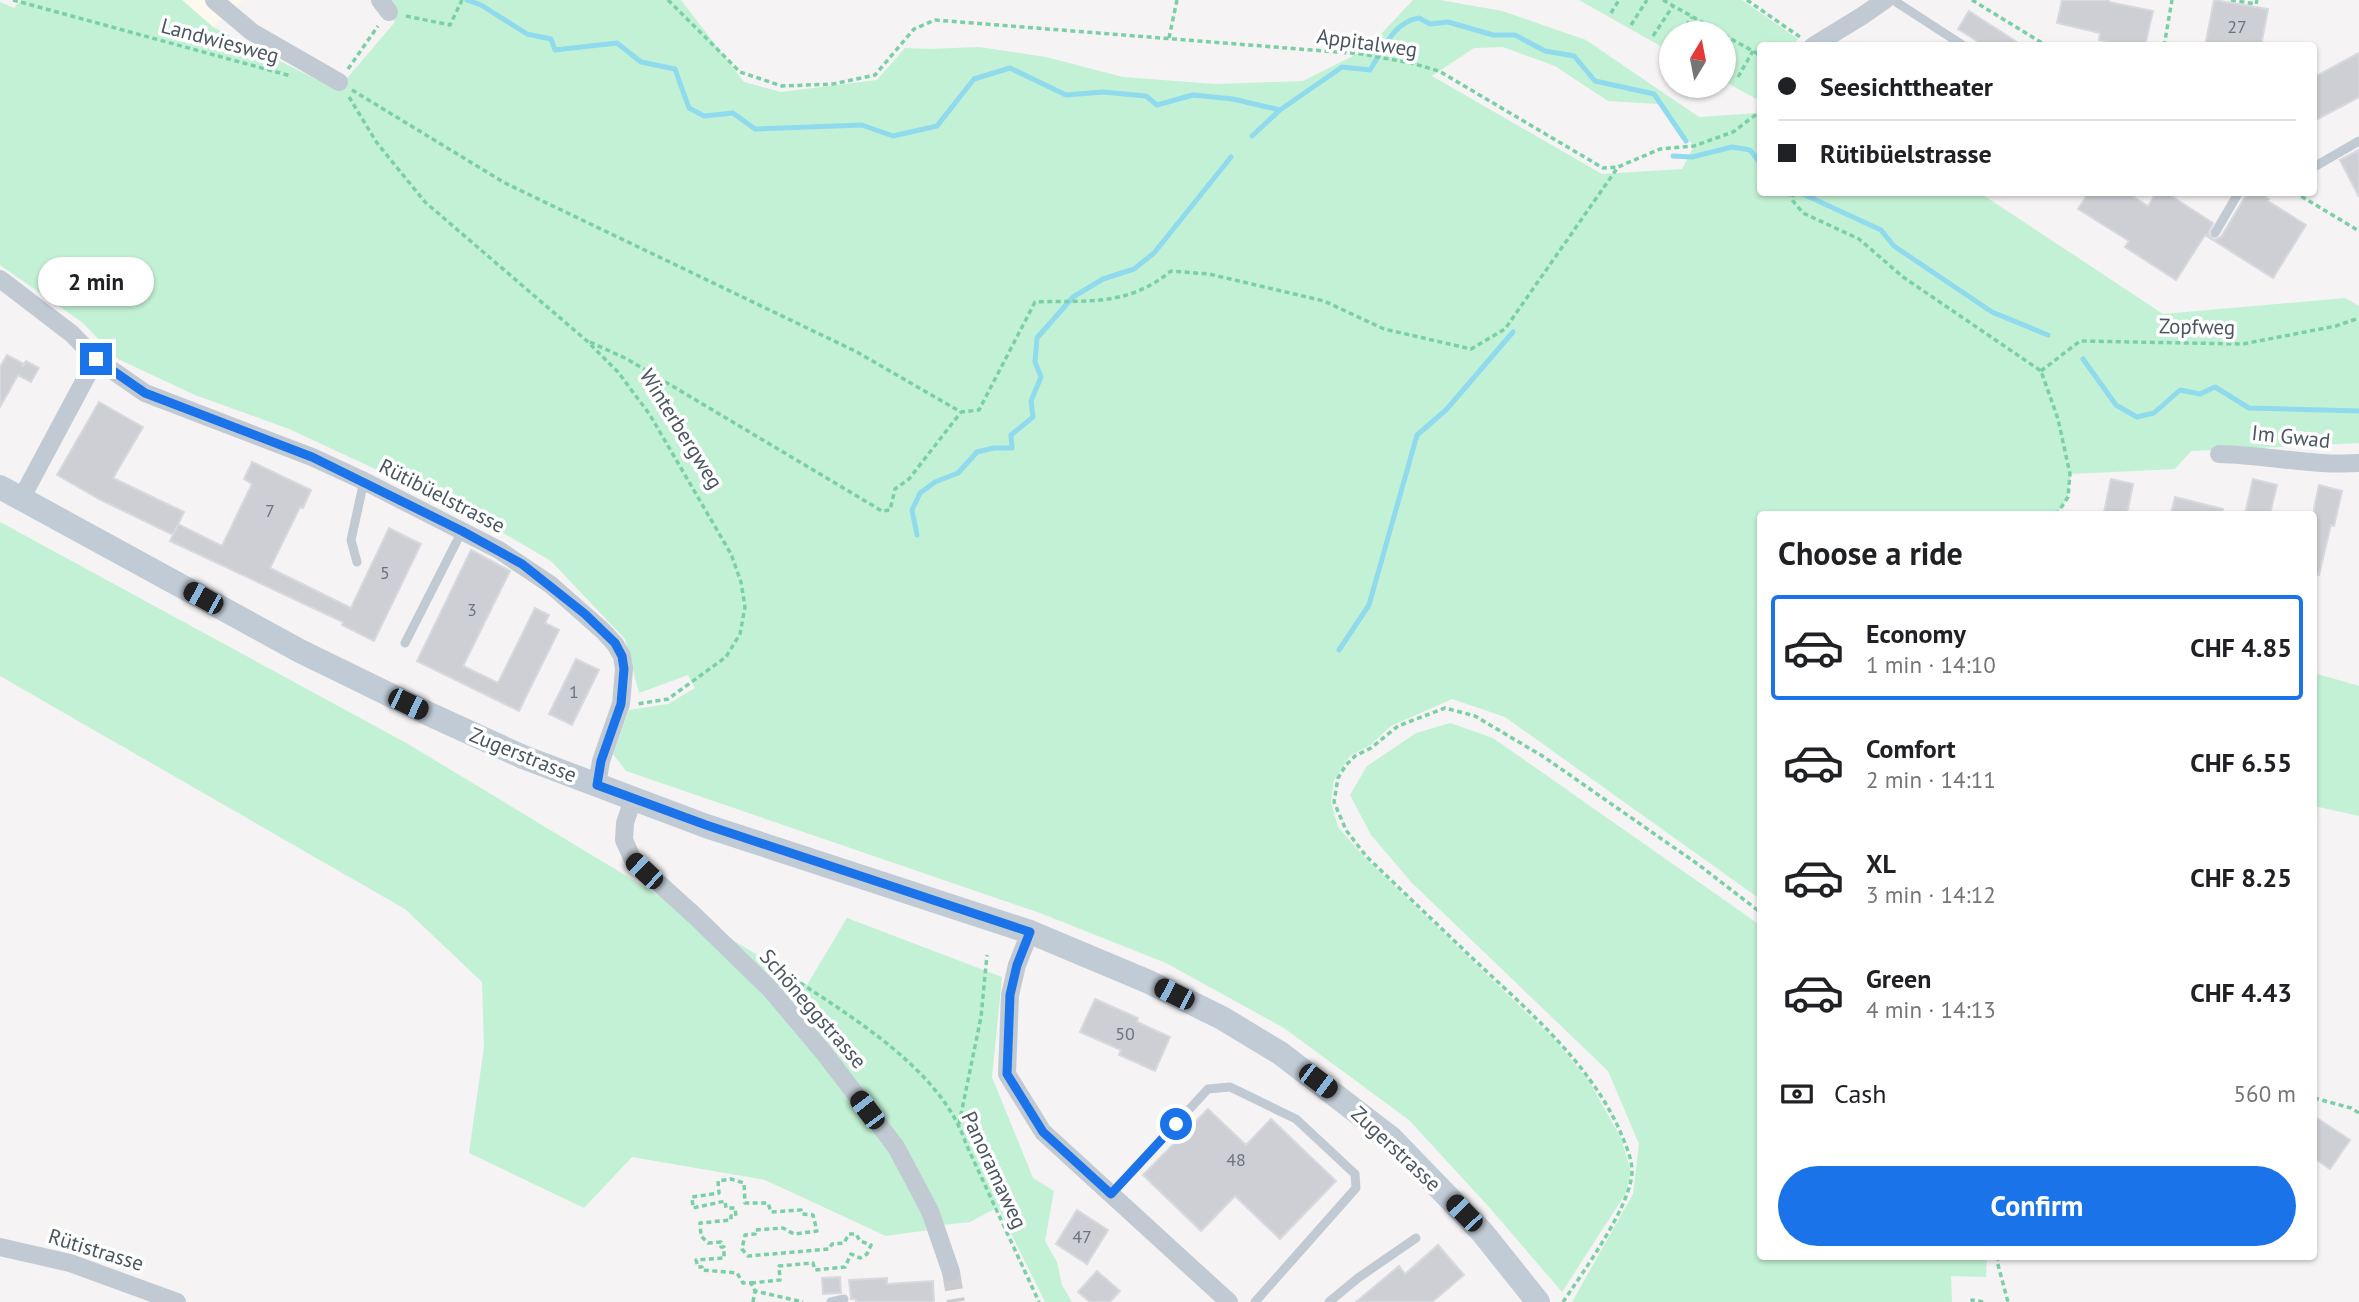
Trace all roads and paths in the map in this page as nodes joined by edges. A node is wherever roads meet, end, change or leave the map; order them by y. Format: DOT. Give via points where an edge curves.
graph roads {
  1 [pos="13,0"];
  2 [pos="214,0"];
  3 [pos="462,0"];
  4 [pos="668,0"];
  5 [pos="1177,0"];
  6 [pos="1619,0"];
  7 [pos="1647,0"];
  8 [pos="1663,0"];
  9 [pos="1747,0"];
  10 [pos="1885,0"];
  11 [pos="1893,0"];
  12 [pos="1972,0"];
  13 [pos="2172,0"];
  14 [pos="2231,0"];
  15 [pos="2257,0"];
  16 [pos="385,6"];
  17 [pos="1672,6"];
  18 [pos="1611,13"];
  19 [pos="1692,17"];
  20 [pos="1690,21"];
  21 [pos="1698,21"];
  22 [pos="1632,25"];
  23 [pos="1653,36"];
  24 [pos="1169,38"];
  25 [pos="1736,41"];
  26 [pos="1807,42"];
  27 [pos="1958,42"];
  28 [pos="2041,42"];
  29 [pos="2165,42"];
  30 [pos="1753,51"];
  31 [pos="1757,53"];
  32 [pos="1738,77"];
  33 [pos="296,78"];
  34 [pos="339,82"];
  35 [pos="1757,115"];
  36 [pos="2359,141"];
  37 [pos="2317,165"];
  38 [pos="1618,167"];
  39 [pos="1793,196"];
  40 [pos="2237,196"];
  41 [pos="2301,196"];
  42 [pos="2359,231"];
  43 [pos="2215,233"];
  44 [pos="0,279"];
  45 [pos="2359,318"];
  46 [pos="587,341"];
  47 [pos="96,359"];
  48 [pos="2041,371"];
  49 [pos="961,412"];
  50 [pos="2219,454"];
  51 [pos="2359,463"];
  52 [pos="364,481"];
  53 [pos="11,493"];
  54 [pos="2059,511"];
  55 [pos="462,531"];
  56 [pos="357,562"];
  57 [pos="405,643"];
  58 [pos="621,704"];
  59 [pos="597,785"];
  60 [pos="633,799"];
  61 [pos="1757,910"];
  62 [pos="1030,932"];
  63 [pos="987,955"];
  64 [pos="771,964"];
  65 [pos="2317,1099"];
  66 [pos="2359,1113"];
  67 [pos="959,1124"];
  68 [pos="1111,1194"];
  69 [pos="1416,1238"];
  70 [pos="0,1247"];
  71 [pos="1997,1260"];
  72 [pos="951,1272"];
  73 [pos="751,1283"];
  74 [pos="755,1291"];
  75 [pos="844,1299"];
  76 [pos="177,1302"];
  77 [pos="753,1302"];
  78 [pos="803,1302"];
  79 [pos="831,1302"];
  80 [pos="1039,1302"];
  81 [pos="1229,1302"];
  82 [pos="1255,1302"];
  83 [pos="1329,1302"];
  84 [pos="1538,1302"];
  85 [pos="1563,1302"];
  86 [pos="1973,1302"];
  87 [pos="1984,1302"];
  88 [pos="2008,1302"];
  1 -- 33 [label="path, Landwiesweg"];
  2 -- 34 [label="street" via="251,32"];
  3 -- 16 [label="path" via="450,24"];
  4 -- 24 [label="path, Appitalweg" via="740,72 782,86 833,84 875,75 914,29 935,20"];
  5 -- 24 [label="path"];
  6 -- 18 [label="path"];
  7 -- 22 [label="path"];
  8 -- 17 [label="path"];
  9 -- 26 [label="path"];
  10 -- 26 [label="street"];
  11 -- 27 [label="lane"];
  12 -- 28 [label="path"];
  13 -- 29 [label="path"];
  14 -- 15 [label="path" via="2256,4"];
  16 -- 34 [label="path"];
  17 -- 19 [label="path"];
  17 -- 23 [label="path"];
  19 -- 20 [label="path"];
  19 -- 21 [label="path"];
  24 -- 38 [label="path, Appitalweg" via="1385,58 1439,71 1603,168"];
  25 -- 30 [label="path"];
  30 -- 31 [label="path"];
  30 -- 32 [label="path"];
  34 -- 46 [label="path, Winterbergweg" via="377,144 425,202"];
  34 -- 49 [label="path" via="505,184 855,351"];
  35 -- 38 [label="path" via="1733,132 1694,146 1660,149"];
  36 -- 37 [label="lane"];
  38 -- 49 [label="path" via="1505,329 1471,349 1384,329 1324,301 1209,274 1171,271 1133,295 1035,302 979,410"];
  39 -- 48 [label="path" via="1803,213 1859,239 1903,277"];
  40 -- 43 [label="lane"];
  41 -- 42 [label="path"];
  44 -- 47 [label="street, Rütibüelstrasse" via="72,334"];
  45 -- 48 [label="path, Zopfweg" via="2243,344 2080,341"];
  46 -- 49 [label="path" via="627,359 882,511 890,510 895,489 909,479"];
  46 -- 58 [label="path, Winterbergweg" via="618,372 650,415 731,554 745,607 740,634 726,657 668,699 645,705"];
  47 -- 52 [label="street, Rütibüelstrasse" via="145,393"];
  47 -- 53 [label="street"];
  48 -- 54 [label="path" via="2070,474 2068,497"];
  50 -- 51 [label="street, Im Gwad"];
  52 -- 55 [label="street, Rütibüelstrasse"];
  52 -- 56 [label="lane" via="351,540"];
  53 -- 59 [label="main road, Zugerstrasse" via="300,651 468,733"];
  55 -- 57 [label="lane"];
  55 -- 58 [label="street, Rütibüelstrasse" via="551,585 615,643 624,669"];
  58 -- 59 [label="street, Rütibüelstrasse"];
  59 -- 60 [label="main road, Zugerstrasse"];
  60 -- 62 [label="main road, Zugerstrasse"];
  60 -- 72 [label="street, Schöneggstrasse" via="624,840 633,860 770,989 832,1063 896,1147 930,1211"];
  61 -- 85 [label="path" via="1585,783 1475,716 1445,708 1398,726 1355,756 1338,778 1334,802 1359,848 1552,1034 1591,1081 1628,1151 1632,1172 1627,1194"];
  62 -- 68 [label="street" via="1010,995 1007,1074 1043,1132"];
  62 -- 84 [label="main road, Zugerstrasse" via="1149,982 1280,1053 1391,1138 1482,1232"];
  63 -- 67 [label="path" via="981,1017"];
  64 -- 67 [label="path, Panoramaweg" via="888,1045 928,1083"];
  65 -- 66 [label="path"];
  67 -- 80 [label="path, Panoramaweg"];
  68 -- 81 [label="street"];
  68 -- 82 [label="lane" via="1208,1089 1230,1087 1296,1119 1355,1174 1356,1188"];
  69 -- 83 [label="lane"];
  70 -- 76 [label="street, Rütistrasse" via="70,1263"];
  71 -- 88 [label="path"];
  73 -- 73 [label="path" via="780,1280 779,1266 813,1263 815,1270 845,1267 851,1254 860,1258 871,1245 849,1234 844,1243 832,1244 829,1249 748,1256 742,1249 745,1235 783,1228 794,1234 817,1231 813,1215 801,1210 771,1212 768,1203 745,1203 744,1183 718,1181 719,1193 692,1197 694,1208 725,1201 726,1208 735,1208 736,1216 699,1223 701,1236 708,1243 721,1242 724,1258 696,1260 698,1267 737,1273 743,1283"];
  73 -- 74 [label="path"];
  74 -- 77 [label="path"];
  74 -- 78 [label="path"];
  75 -- 79 [label="lane"];
  86 -- 87 [label="path"];
}
